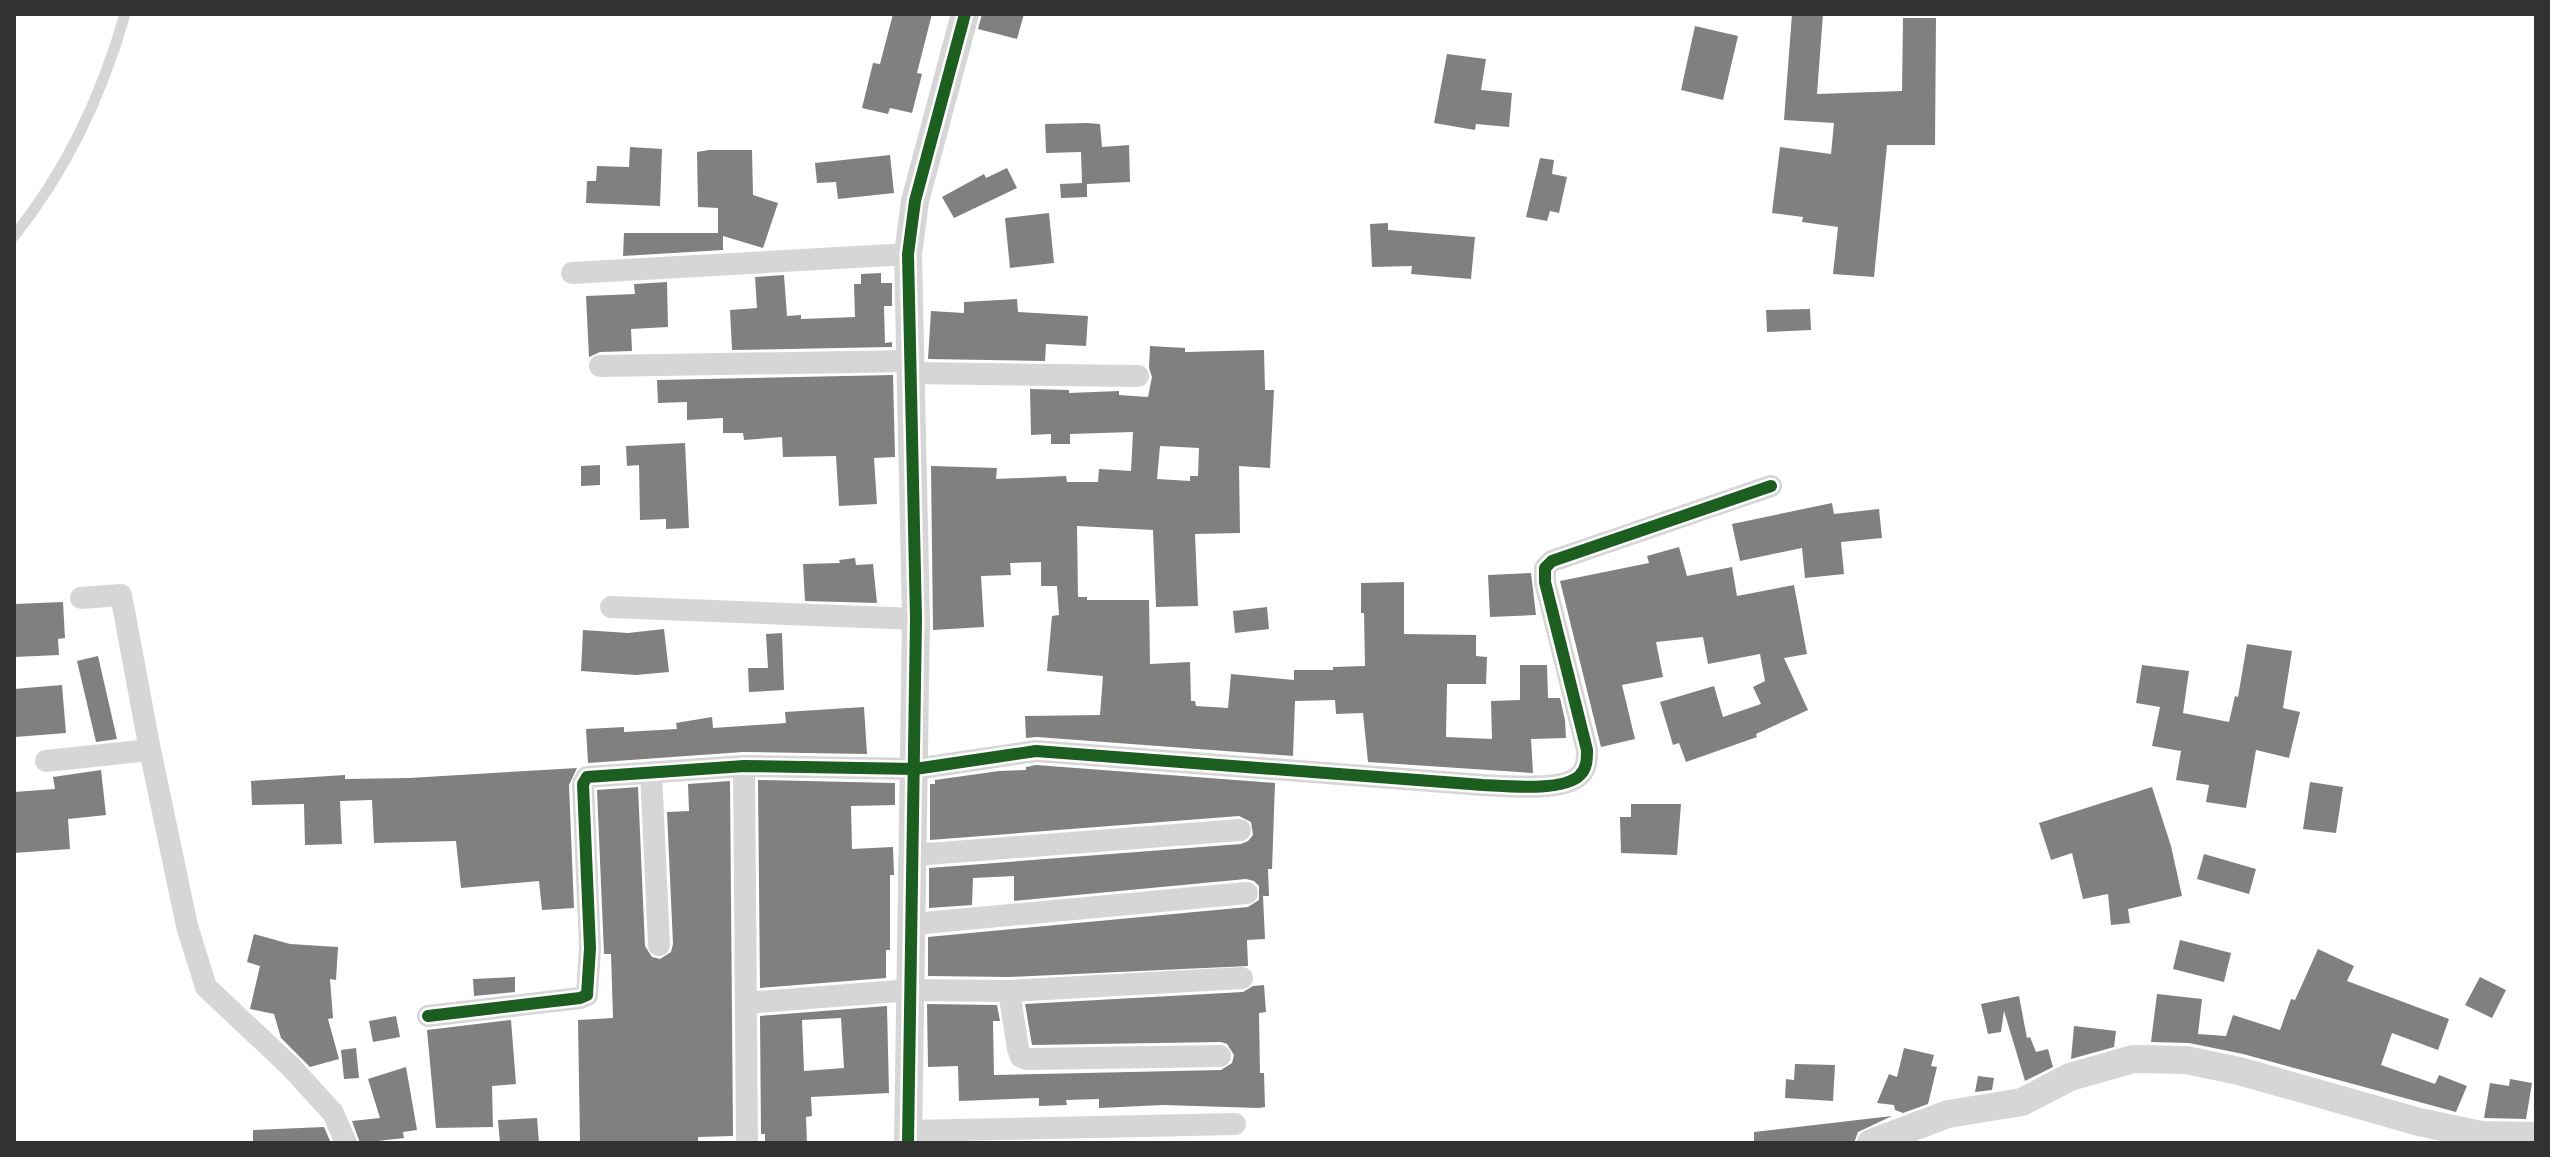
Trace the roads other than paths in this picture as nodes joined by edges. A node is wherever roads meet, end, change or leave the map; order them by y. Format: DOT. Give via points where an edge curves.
graph roads {
  1 [pos="125,14"];
  2 [pos="965,14"];
  3 [pos="14,236"];
  4 [pos="908,254"];
  5 [pos="572,273"];
  6 [pos="600,366"];
  7 [pos="910,367"];
  8 [pos="1138,376"];
  9 [pos="1771,486"];
  10 [pos="81,598"];
  11 [pos="611,607"];
  12 [pos="916,619"];
  13 [pos="150,750"];
  14 [pos="46,761"];
  15 [pos="744,766"];
  16 [pos="915,769"];
  17 [pos="651,773"];
  18 [pos="1240,830"];
  19 [pos="914,855"];
  20 [pos="1247,893"];
  21 [pos="913,924"];
  22 [pos="659,945"];
  23 [pos="1242,978"];
  24 [pos="911,990"];
  25 [pos="1009,991"];
  26 [pos="746,1003"];
  27 [pos="428,1016"];
  28 [pos="1220,1056"];
  29 [pos="1235,1124"];
  30 [pos="2536,1136"];
  31 [pos="908,1137"];
  32 [pos="346,1143"];
  33 [pos="747,1143"];
  34 [pos="1871,1143"];
  1 -- 3 [label="lane" via="87,121 49,189"];
  2 -- 4 [label="street" via="915,201"];
  4 -- 5 [label="street"];
  4 -- 7 [label="street"];
  6 -- 7 [label="street"];
  7 -- 8 [label="street"];
  7 -- 12 [label="street"];
  9 -- 16 [label="street" via="1552,561 1545,568 1587,750 1582,774 1573,780 1536,787 1483,785 1036,751"];
  10 -- 13 [label="street" via="121,595"];
  11 -- 12 [label="street"];
  12 -- 16 [label="street"];
  13 -- 14 [label="street"];
  13 -- 32 [label="street" via="187,926 206,987 333,1113"];
  15 -- 16 [label="street"];
  15 -- 17 [label="street"];
  15 -- 26 [label="street"];
  16 -- 19 [label="street"];
  17 -- 22 [label="street"];
  17 -- 27 [label="street" via="587,777 583,784 587,995"];
  18 -- 19 [label="street"];
  19 -- 21 [label="street"];
  20 -- 21 [label="street"];
  21 -- 24 [label="street"];
  23 -- 25 [label="street"];
  24 -- 25 [label="street"];
  24 -- 26 [label="street"];
  24 -- 31 [label="street"];
  25 -- 28 [label="street" via="1018,1049 1027,1059"];
  26 -- 33 [label="street"];
  29 -- 31 [label="street"];
  30 -- 34 [label="street" via="2481,1135 2239,1071 2186,1060 2133,1059 2070,1077 2022,1102 1948,1114"];
}
